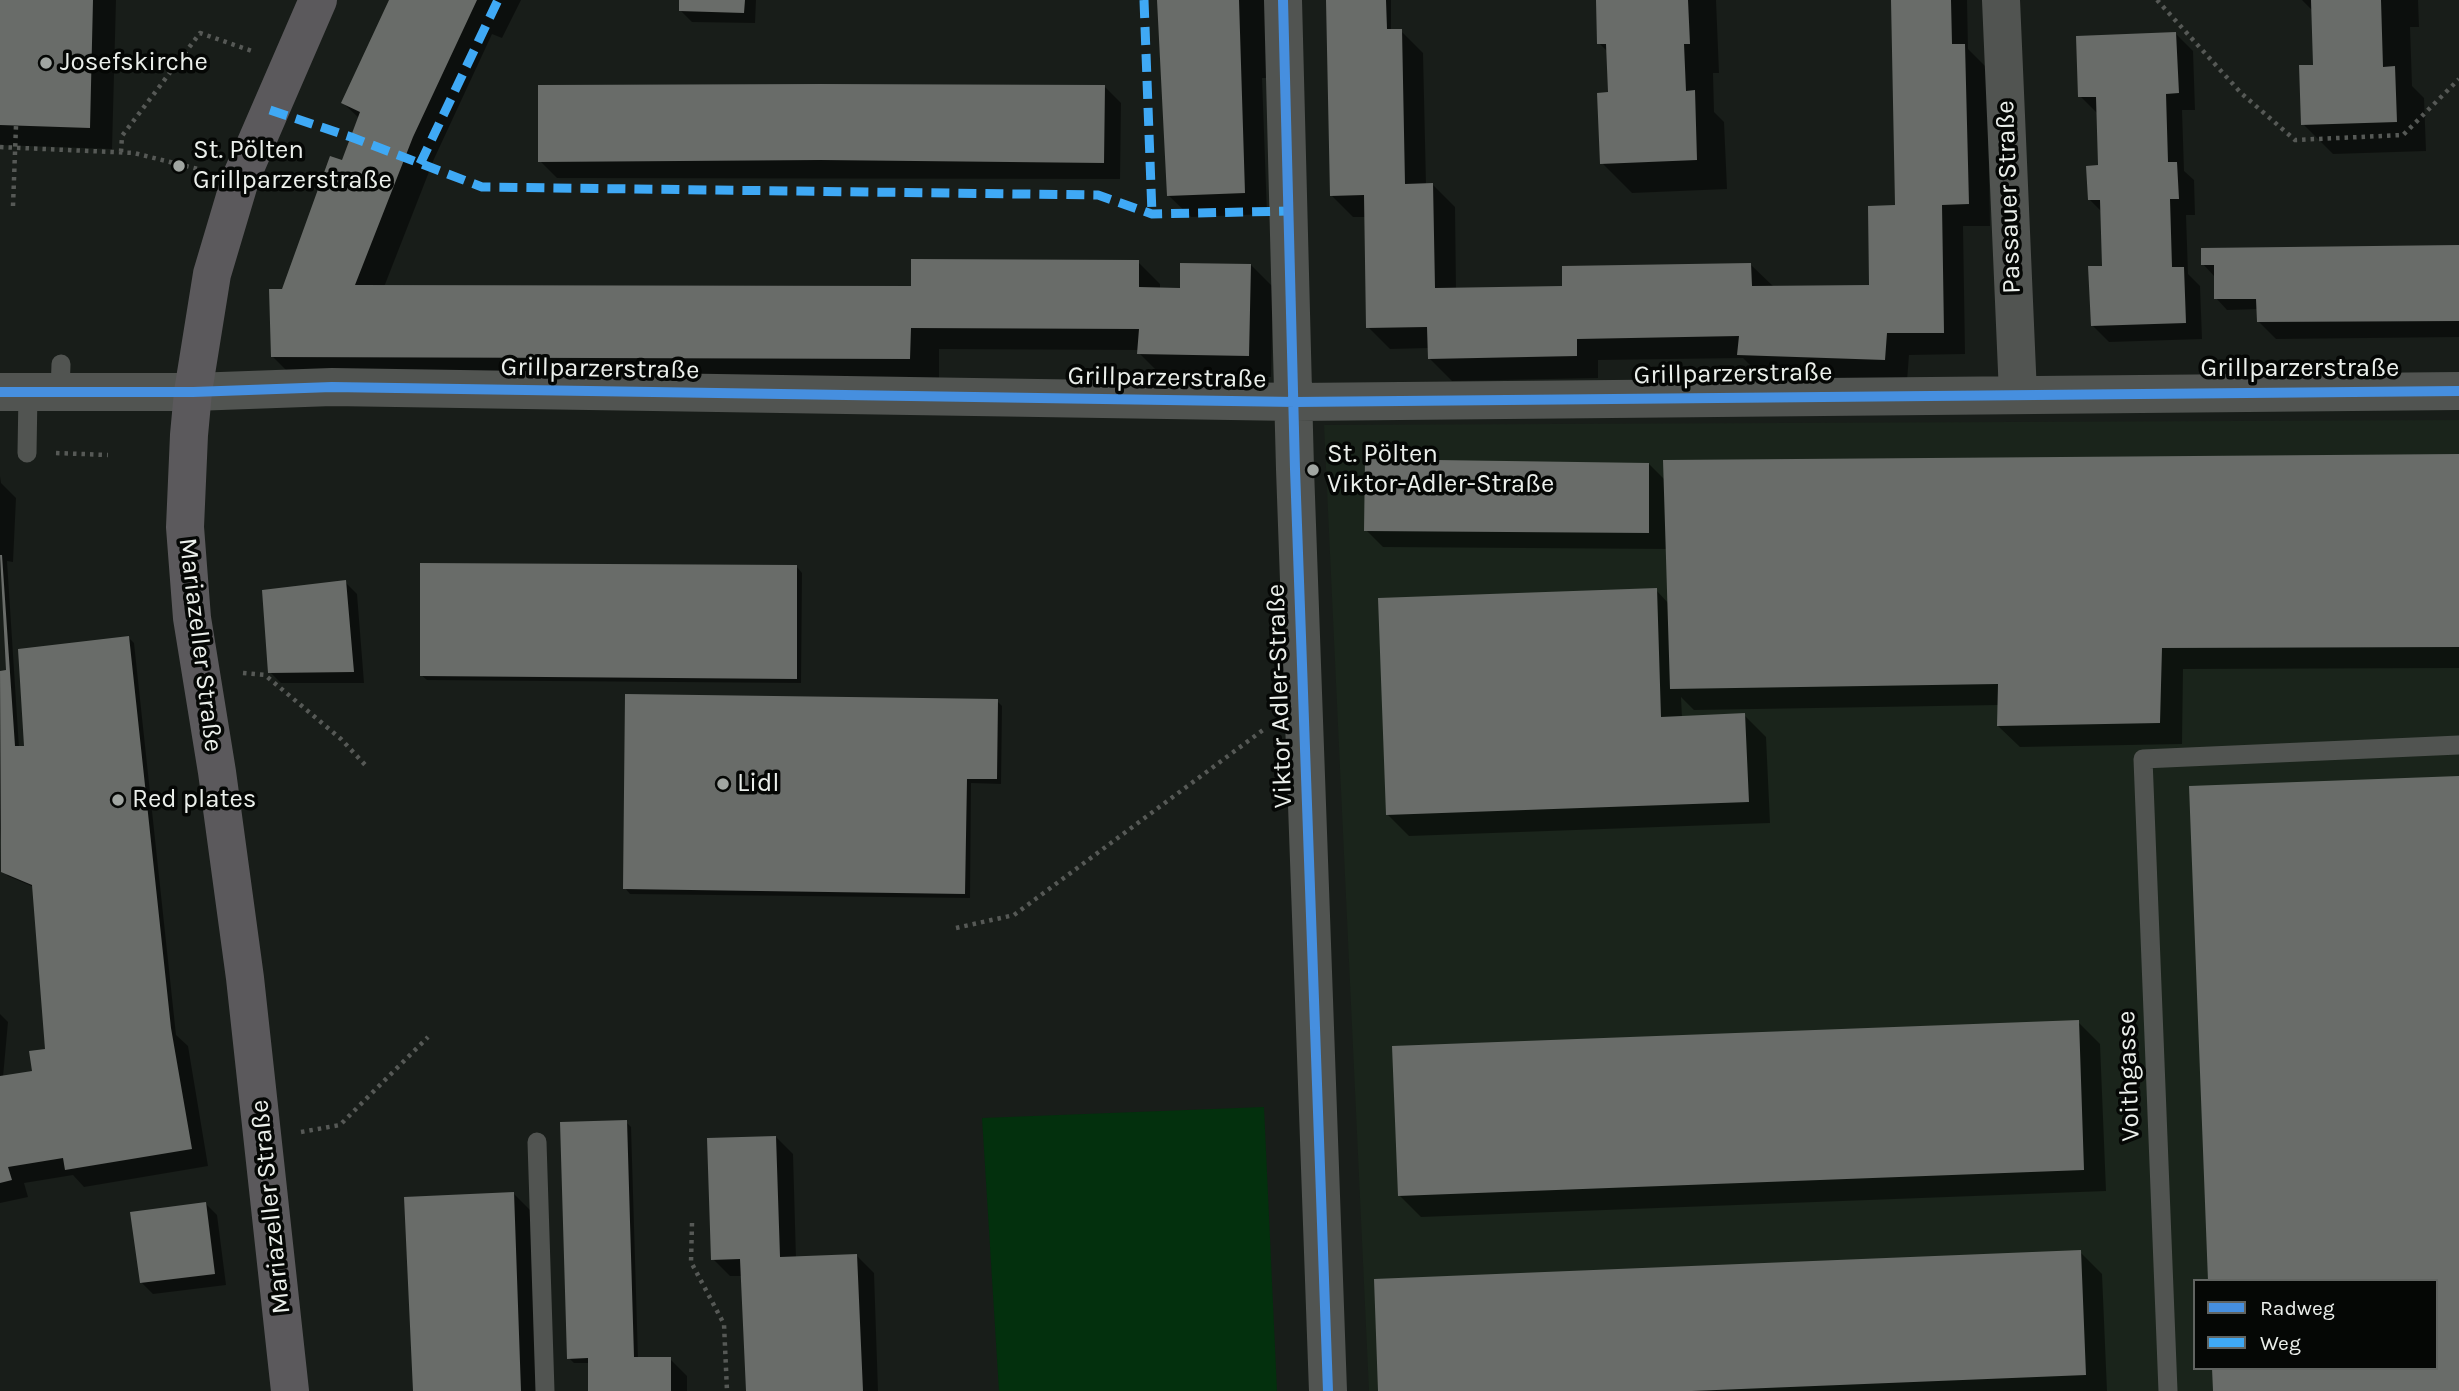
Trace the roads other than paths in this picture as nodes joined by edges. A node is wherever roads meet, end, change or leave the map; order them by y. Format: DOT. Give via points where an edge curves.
graph roads {
  1 [pos="318,0"];
  2 [pos="1283,0"];
  3 [pos="2001,0"];
  4 [pos="37,386"];
  5 [pos="2459,391"];
  6 [pos="193,393"];
  7 [pos="2018,394"];
  8 [pos="1295,402"];
  9 [pos="27,453"];
  10 [pos="2459,745"];
  11 [pos="537,1142"];
  12 [pos="290,1391"];
  13 [pos="545,1391"];
  14 [pos="1328,1391"];
  15 [pos="2168,1391"];
  1 -- 6 [label="main road, Mariazeller Straße" via="240,180 212,274"];
  2 -- 8 [label="street, Viktor Adler-Straße"];
  3 -- 7 [label="street, Passauer Straße"];
  4 -- 6 [label="street, Grillparzerstraße"];
  4 -- 9 [label="lane"];
  5 -- 7 [label="street, Grillparzerstraße"];
  6 -- 8 [label="street, Grillparzerstraße" via="332,387"];
  6 -- 12 [label="main road, Mariazeller Straße" via="185,527 188,582 264,1138"];
  7 -- 8 [label="street, Grillparzerstraße"];
  8 -- 14 [label="street, Viktor Adler-Straße"];
  10 -- 15 [label="lane, Voithgasse" via="2143,759"];
  11 -- 13 [label="lane"];
}
